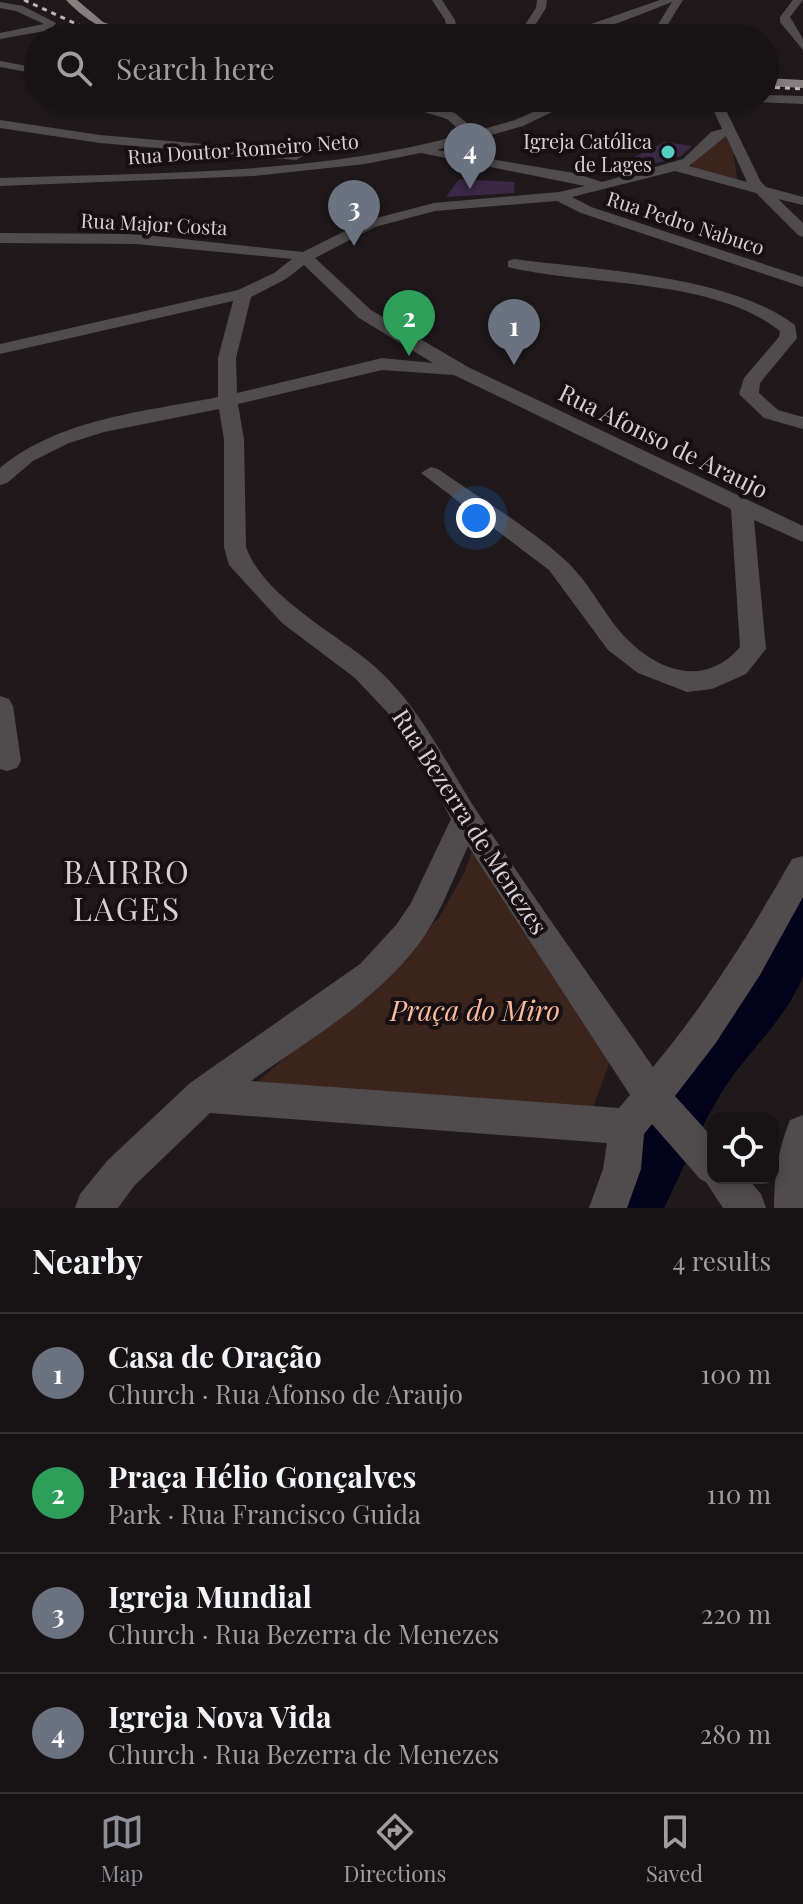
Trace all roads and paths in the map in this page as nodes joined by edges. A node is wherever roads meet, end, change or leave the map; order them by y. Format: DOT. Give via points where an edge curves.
graph roads {
  1 [pos="71,0"];
  2 [pos="437,0"];
  3 [pos="542,0"];
  4 [pos="669,0"];
  5 [pos="678,0"];
  6 [pos="0,5"];
  7 [pos="795,5"];
  8 [pos="803,5"];
  9 [pos="50,24"];
  10 [pos="99,24"];
  11 [pos="451,24"];
  12 [pos="531,24"];
  13 [pos="601,24"];
  14 [pos="663,24"];
  15 [pos="24,32"];
  16 [pos="0,36"];
  17 [pos="803,47"];
  18 [pos="0,64"];
  19 [pos="24,68"];
  20 [pos="779,83"];
  21 [pos="803,84"];
  22 [pos="779,99"];
  23 [pos="803,100"];
  24 [pos="438,112"];
  25 [pos="544,112"];
  26 [pos="721,112"];
  27 [pos="0,124"];
  28 [pos="730,131"];
  29 [pos="474,136"];
  30 [pos="417,150"];
  31 [pos="230,152"];
  32 [pos="365,160"];
  33 [pos="676,167"];
  34 [pos="225,173"];
  35 [pos="0,182"];
  36 [pos="602,187"];
  37 [pos="763,192"];
  38 [pos="559,196"];
  39 [pos="803,201"];
  40 [pos="803,232"];
  41 [pos="0,238"];
  42 [pos="305,257"];
  43 [pos="514,264"];
  44 [pos="803,282"];
  45 [pos="243,294"];
  46 [pos="388,330"];
  47 [pos="0,349"];
  48 [pos="382,364"];
  49 [pos="461,371"];
  50 [pos="228,401"];
  51 [pos="803,423"];
  52 [pos="431,473"];
  53 [pos="0,479"];
  54 [pos="742,507"];
  55 [pos="803,535"];
  56 [pos="0,706"];
  57 [pos="7,761"];
  58 [pos="466,819"];
  59 [pos="803,868"];
  60 [pos="203,1095"];
  61 [pos="659,1105"];
  62 [pos="627,1127"];
  63 [pos="803,1133"];
  64 [pos="730,1186"];
  65 [pos="94,1208"];
  66 [pos="608,1208"];
  67 [pos="793,1208"];
  1 -- 10 [label="main road"];
  2 -- 11 [label="street"];
  3 -- 12 [label="street"];
  4 -- 13 [label="street"];
  5 -- 14 [label="street"];
  6 -- 9 [label="street"];
  7 -- 8 [label="street"];
  7 -- 17 [label="street" via="785,22"];
  15 -- 16 [label="street"];
  18 -- 19 [label="street"];
  20 -- 21 [label="main road"];
  22 -- 23 [label="street"];
  24 -- 29 [label="street"];
  25 -- 29 [label="street, Rua Doutor Romeiro Neto"];
  26 -- 28 [label="street"];
  27 -- 31 [label="street"];
  28 -- 33 [label="street" via="716,135 693,159"];
  28 -- 37 [label="street" via="749,175"];
  29 -- 30 [label="street, Rua Doutor Romeiro Neto"];
  30 -- 32 [label="street, Rua Doutor Romeiro Neto"];
  30 -- 36 [label="street" via="574,177"];
  31 -- 32 [label="street"];
  31 -- 34 [label="street"];
  32 -- 34 [label="street, Rua Doutor Romeiro Neto"];
  33 -- 36 [label="street"];
  33 -- 37 [label="street"];
  34 -- 35 [label="street, Rua Doutor Romeiro Neto"];
  36 -- 38 [label="street"];
  37 -- 39 [label="street"];
  37 -- 40 [label="street"];
  38 -- 42 [label="street" via="403,214 370,224"];
  38 -- 44 [label="street, Rua Pedro Nabuco" via="586,210"];
  41 -- 42 [label="street, Rua Major Costa" via="136,239"];
  42 -- 45 [label="street"];
  42 -- 46 [label="street, Rua Afonso de Araujo"];
  43 -- 51 [label="street" via="696,292 780,320 789,329 788,338 751,382 749,394 771,414"];
  45 -- 47 [label="street"];
  45 -- 50 [label="street, Rua Bezerra de Menezes" via="227,358"];
  46 -- 48 [label="street"];
  46 -- 49 [label="street, Rua Afonso de Araujo"];
  48 -- 49 [label="street"];
  48 -- 50 [label="street"];
  49 -- 54 [label="street, Rua Afonso de Araujo"];
  50 -- 53 [label="street" via="62,439 26,457"];
  50 -- 58 [label="street, Rua Bezerra de Menezes" via="234,440 235,547 241,565 291,617 364,672 396,705 426,746"];
  52 -- 54 [label="street" via="557,565 617,644 647,667 687,683 712,680 737,668 753,649"];
  54 -- 55 [label="street, Rua Afonso de Araujo"];
  56 -- 57 [label="street"];
  58 -- 60 [label="street" via="422,912 372,974"];
  58 -- 61 [label="street, Rua Bezerra de Menezes"];
  59 -- 61 [label="street" via="749,965"];
  60 -- 62 [label="street"];
  60 -- 65 [label="street" via="121,1173"];
  61 -- 62 [label="street"];
  61 -- 64 [label="street, Rua Bezerra de Menezes"];
  62 -- 66 [label="street" via="622,1169"];
  63 -- 67 [label="street" via="793,1177"];
}
